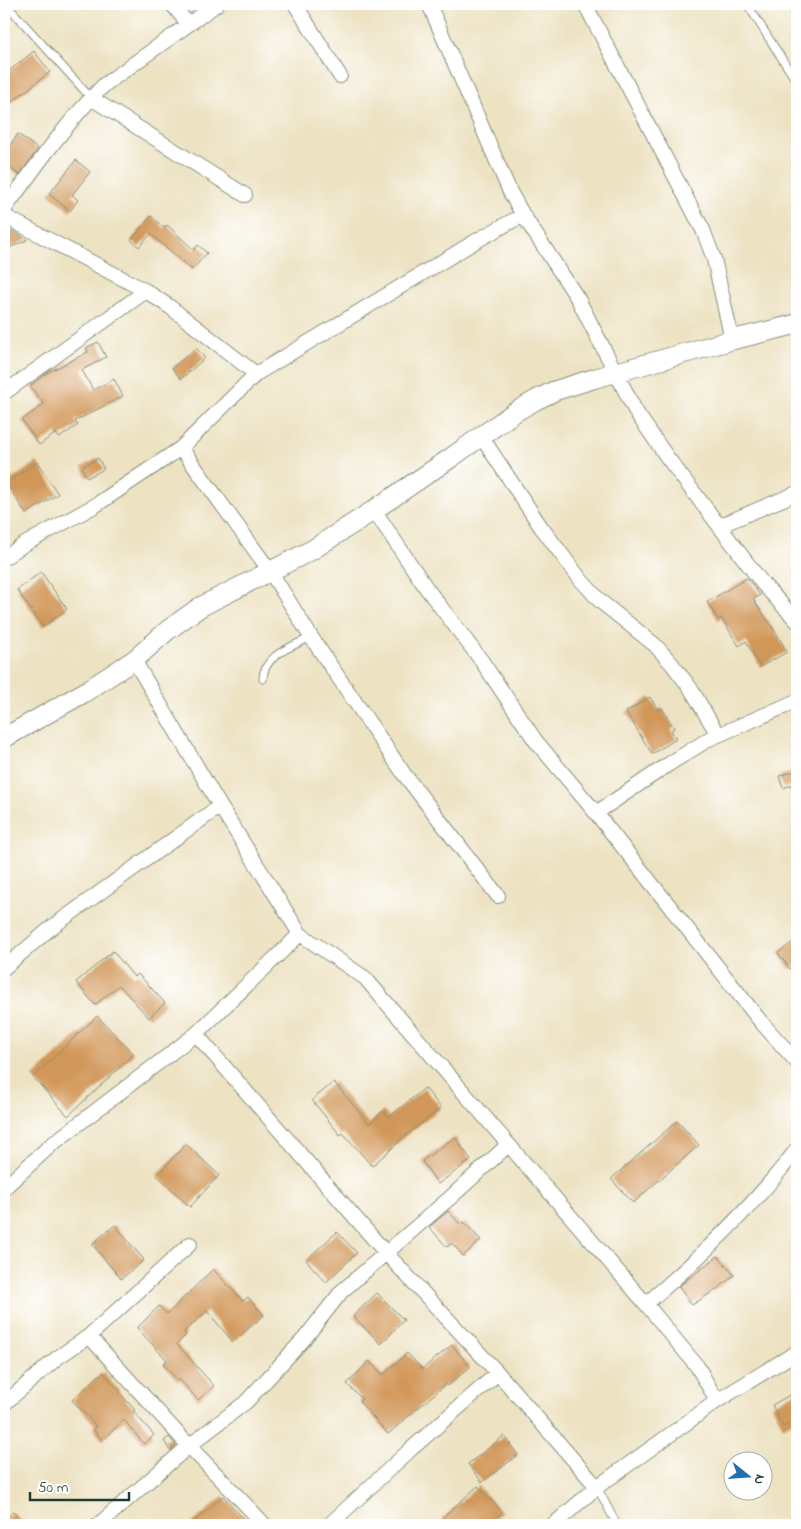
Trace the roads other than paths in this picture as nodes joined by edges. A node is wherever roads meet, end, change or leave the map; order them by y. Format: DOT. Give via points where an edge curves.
graph roads {
  1 [pos="6,4"];
  2 [pos="172,4"];
  3 [pos="217,4"];
  4 [pos="295,4"];
  5 [pos="429,4"];
  6 [pos="586,4"];
  7 [pos="747,4"];
  8 [pos="188,24"];
  9 [pos="340,76"];
  10 [pos="797,79"];
  11 [pos="91,98"];
  12 [pos="245,195"];
  13 [pos="4,210"];
  14 [pos="523,215"];
  15 [pos="4,216"];
  16 [pos="146,291"];
  17 [pos="797,324"];
  18 [pos="732,340"];
  19 [pos="616,373"];
  20 [pos="256,374"];
  21 [pos="4,393"];
  22 [pos="481,436"];
  23 [pos="181,448"];
  24 [pos="797,493"];
  25 [pos="374,510"];
  26 [pos="719,526"];
  27 [pos="4,558"];
  28 [pos="270,571"];
  29 [pos="797,621"];
  30 [pos="311,637"];
  31 [pos="134,660"];
  32 [pos="263,679"];
  33 [pos="797,701"];
  34 [pos="718,735"];
  35 [pos="4,738"];
  36 [pos="220,806"];
  37 [pos="596,813"];
  38 [pos="498,896"];
  39 [pos="300,934"];
  40 [pos="4,968"];
  41 [pos="196,1034"];
  42 [pos="797,1062"];
  43 [pos="508,1145"];
  44 [pos="797,1149"];
  45 [pos="4,1188"];
  46 [pos="190,1244"];
  47 [pos="385,1252"];
  48 [pos="646,1304"];
  49 [pos="89,1336"];
  50 [pos="797,1352"];
  51 [pos="498,1373"];
  52 [pos="717,1401"];
  53 [pos="4,1404"];
  54 [pos="189,1446"];
  55 [pos="597,1487"];
  56 [pos="98,1525"];
  57 [pos="265,1525"];
  58 [pos="329,1525"];
  59 [pos="552,1525"];
  60 [pos="617,1525"];
  1 -- 11 [label="lane"];
  2 -- 8 [label="street"];
  3 -- 8 [label="street"];
  4 -- 9 [label="street"];
  5 -- 14 [label="street" via="510,192"];
  6 -- 18 [label="street" via="703,230 714,258"];
  7 -- 10 [label="lane"];
  8 -- 11 [label="street"];
  11 -- 12 [label="street"];
  11 -- 13 [label="street"];
  14 -- 19 [label="street" via="578,299"];
  14 -- 20 [label="street"];
  15 -- 16 [label="street"];
  16 -- 20 [label="street"];
  16 -- 21 [label="street"];
  17 -- 18 [label="street"];
  18 -- 19 [label="street"];
  19 -- 22 [label="street" via="554,392 515,412"];
  19 -- 26 [label="street" via="636,412"];
  20 -- 23 [label="street"];
  22 -- 25 [label="street"];
  22 -- 34 [label="street" via="541,528 581,580 600,601 655,645 691,689"];
  23 -- 27 [label="street" via="96,505 23,544"];
  23 -- 28 [label="street"];
  24 -- 26 [label="street"];
  25 -- 28 [label="street" via="312,550"];
  25 -- 37 [label="street" via="535,740"];
  26 -- 29 [label="street"];
  28 -- 30 [label="street"];
  28 -- 31 [label="street" via="200,607"];
  30 -- 32 [label="lane" via="274,657 263,672"];
  30 -- 38 [label="street" via="404,774"];
  31 -- 35 [label="street"];
  31 -- 36 [label="street"];
  33 -- 34 [label="street"];
  34 -- 37 [label="street"];
  36 -- 39 [label="street"];
  36 -- 40 [label="street" via="52,927"];
  37 -- 42 [label="street" via="761,1022"];
  39 -- 41 [label="street"];
  39 -- 43 [label="street" via="365,978"];
  41 -- 45 [label="street" via="50,1145"];
  41 -- 47 [label="street"];
  43 -- 47 [label="street"];
  43 -- 48 [label="street"];
  44 -- 48 [label="street" via="730,1226"];
  46 -- 49 [label="street"];
  47 -- 51 [label="street"];
  47 -- 54 [label="street" via="342,1291 304,1339 246,1402"];
  48 -- 52 [label="street" via="697,1366"];
  49 -- 53 [label="street" via="57,1358"];
  49 -- 54 [label="street"];
  50 -- 52 [label="street"];
  51 -- 55 [label="street"];
  51 -- 58 [label="street"];
  52 -- 55 [label="street"];
  54 -- 56 [label="street"];
  54 -- 57 [label="street"];
  55 -- 59 [label="street"];
  55 -- 60 [label="lane"];
}
